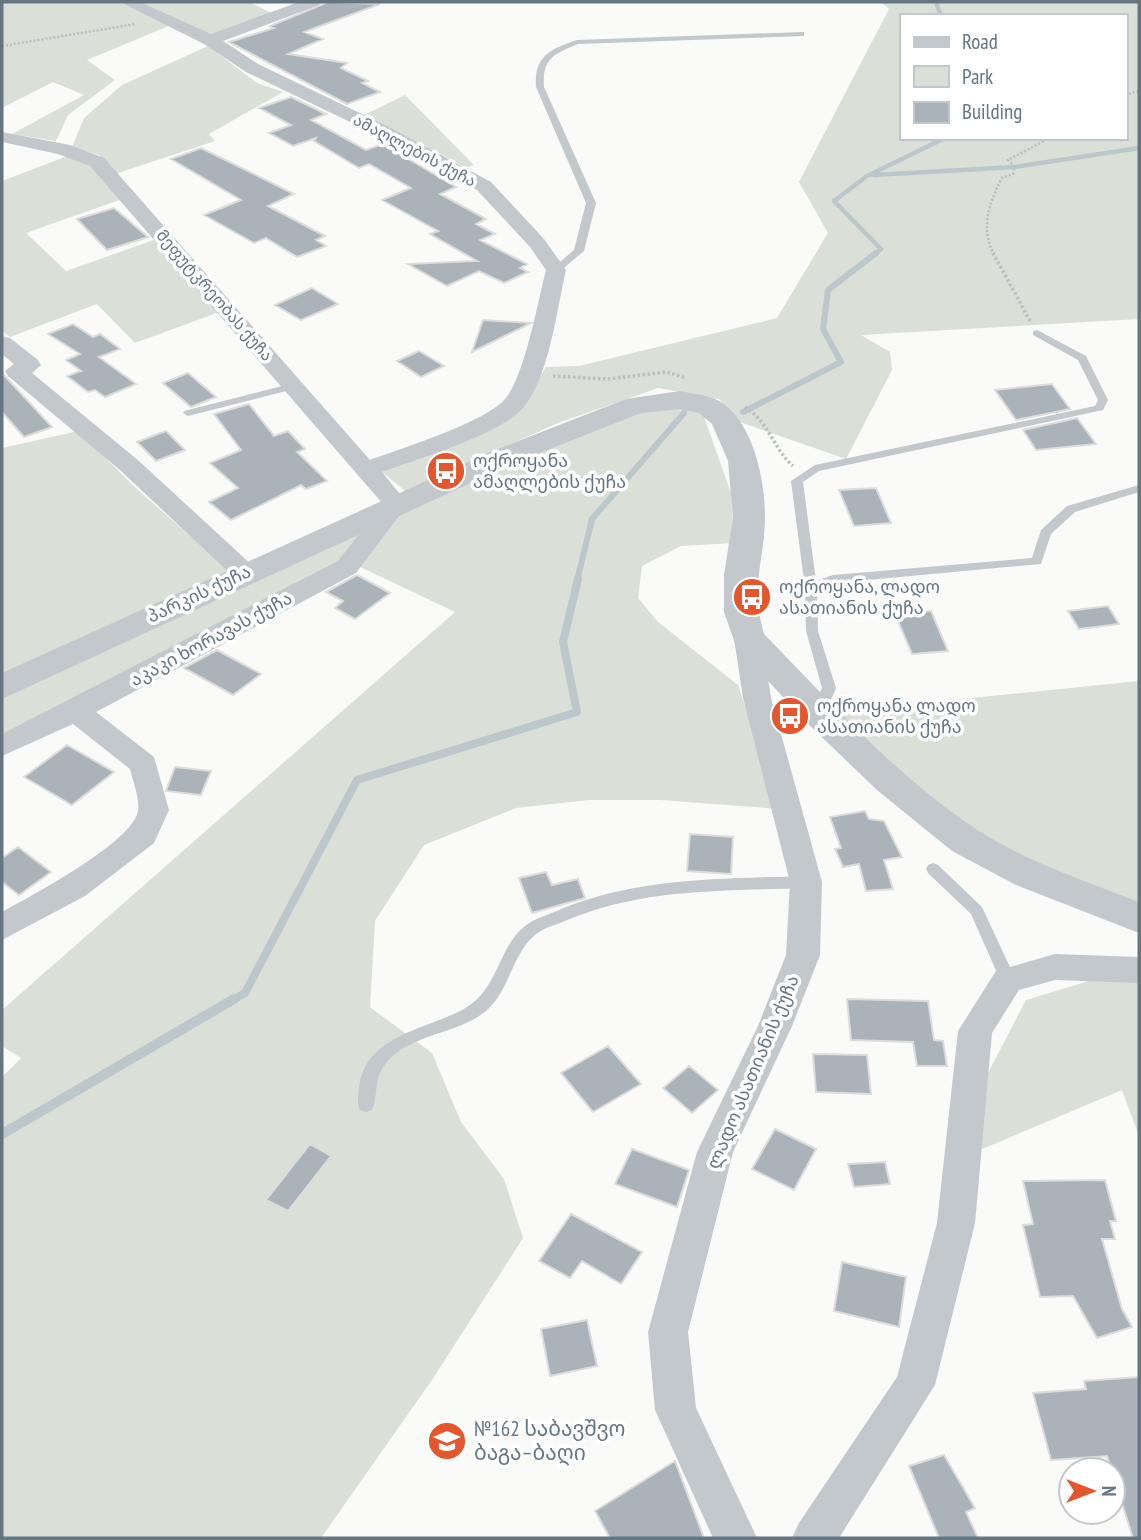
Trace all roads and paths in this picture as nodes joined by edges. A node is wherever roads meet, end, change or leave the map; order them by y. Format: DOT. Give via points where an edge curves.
graph roads {
  1 [pos="128,2"];
  2 [pos="313,2"];
  3 [pos="263,6"];
  4 [pos="279,14"];
  5 [pos="172,21"];
  6 [pos="801,34"];
  7 [pos="210,40"];
  8 [pos="2,46"];
  9 [pos="2,137"];
  10 [pos="1046,140"];
  11 [pos="556,270"];
  12 [pos="1037,333"];
  13 [pos="2,343"];
  14 [pos="661,372"];
  15 [pos="527,374"];
  16 [pos="294,386"];
  17 [pos="743,406"];
  18 [pos="188,413"];
  19 [pos="366,470"];
  20 [pos="806,472"];
  21 [pos="1139,488"];
  22 [pos="396,503"];
  23 [pos="245,572"];
  24 [pos="811,587"];
  25 [pos="748,638"];
  26 [pos="2,687"];
  27 [pos="75,711"];
  28 [pos="819,713"];
  29 [pos="2,746"];
  30 [pos="933,869"];
  31 [pos="806,882"];
  32 [pos="1139,918"];
  33 [pos="2,927"];
  34 [pos="1139,970"];
  35 [pos="1008,980"];
  36 [pos="366,1105"];
  37 [pos="735,1538"];
  38 [pos="814,1538"];
  1 -- 5 [label="street, ამაღლების ქუჩა"];
  2 -- 4 [label="street"];
  3 -- 4 [label="street"];
  4 -- 7 [label="street"];
  5 -- 7 [label="street, ამაღლების ქუჩა"];
  5 -- 8 [label="path"];
  6 -- 11 [label="lane" via="577,42 547,55 538,71 540,87 591,203 579,251"];
  7 -- 11 [label="street, ამაღლების ქუჩა" via="252,68 484,186"];
  9 -- 16 [label="street, მეფუტკრეობას ქუჩა" via="63,149 97,162"];
  10 -- 12 [label="path" via="1008,160 1015,167 1013,174 1002,177 989,204 986,240"];
  11 -- 15 [label="street"];
  12 -- 20 [label="lane" via="1082,358 1103,400 1099,408"];
  13 -- 23 [label="street" via="30,365 16,371"];
  14 -- 15 [label="path" via="608,379"];
  15 -- 19 [label="street" via="516,403 495,417"];
  16 -- 18 [label="lane"];
  16 -- 19 [label="street, მეფუტკრეობას ქუჩა"];
  17 -- 20 [label="path" via="757,413 784,458"];
  19 -- 22 [label="street, მეფუტკრეობას ქუჩა"];
  20 -- 24 [label="lane" via="797,481"];
  21 -- 24 [label="lane" via="1070,509 1045,533 1037,561 832,579"];
  22 -- 23 [label="street, პარკის ქუჩა"];
  22 -- 25 [label="street, პარკის ქუჩა" via="636,405 680,400 709,406 725,420 743,461 749,519 740,587"];
  22 -- 27 [label="street, აკაკი ხორავას ქუჩა" via="347,567"];
  23 -- 26 [label="street, პარკის ქუჩა"];
  24 -- 28 [label="lane" via="812,631 829,688"];
  25 -- 28 [label="street"];
  25 -- 31 [label="street, ლადო ასათიანის ქუჩა" via="757,698"];
  27 -- 29 [label="street, აკაკი ხორავას ქუჩა"];
  27 -- 33 [label="street" via="144,764 154,810 143,835 74,887"];
  28 -- 32 [label="street" via="890,781 966,841 1030,875"];
  30 -- 35 [label="lane" via="977,911"];
  31 -- 36 [label="lane" via="649,889 580,905 529,931 496,993 472,1012 390,1047 377,1060 366,1083"];
  31 -- 37 [label="street, ლადო ასათიანის ქუჩა" via="803,955 715,1152 668,1332 676,1410"];
  34 -- 35 [label="street" via="1055,967"];
  35 -- 38 [label="street" via="975,1031 956,1223 915,1385"];
}
